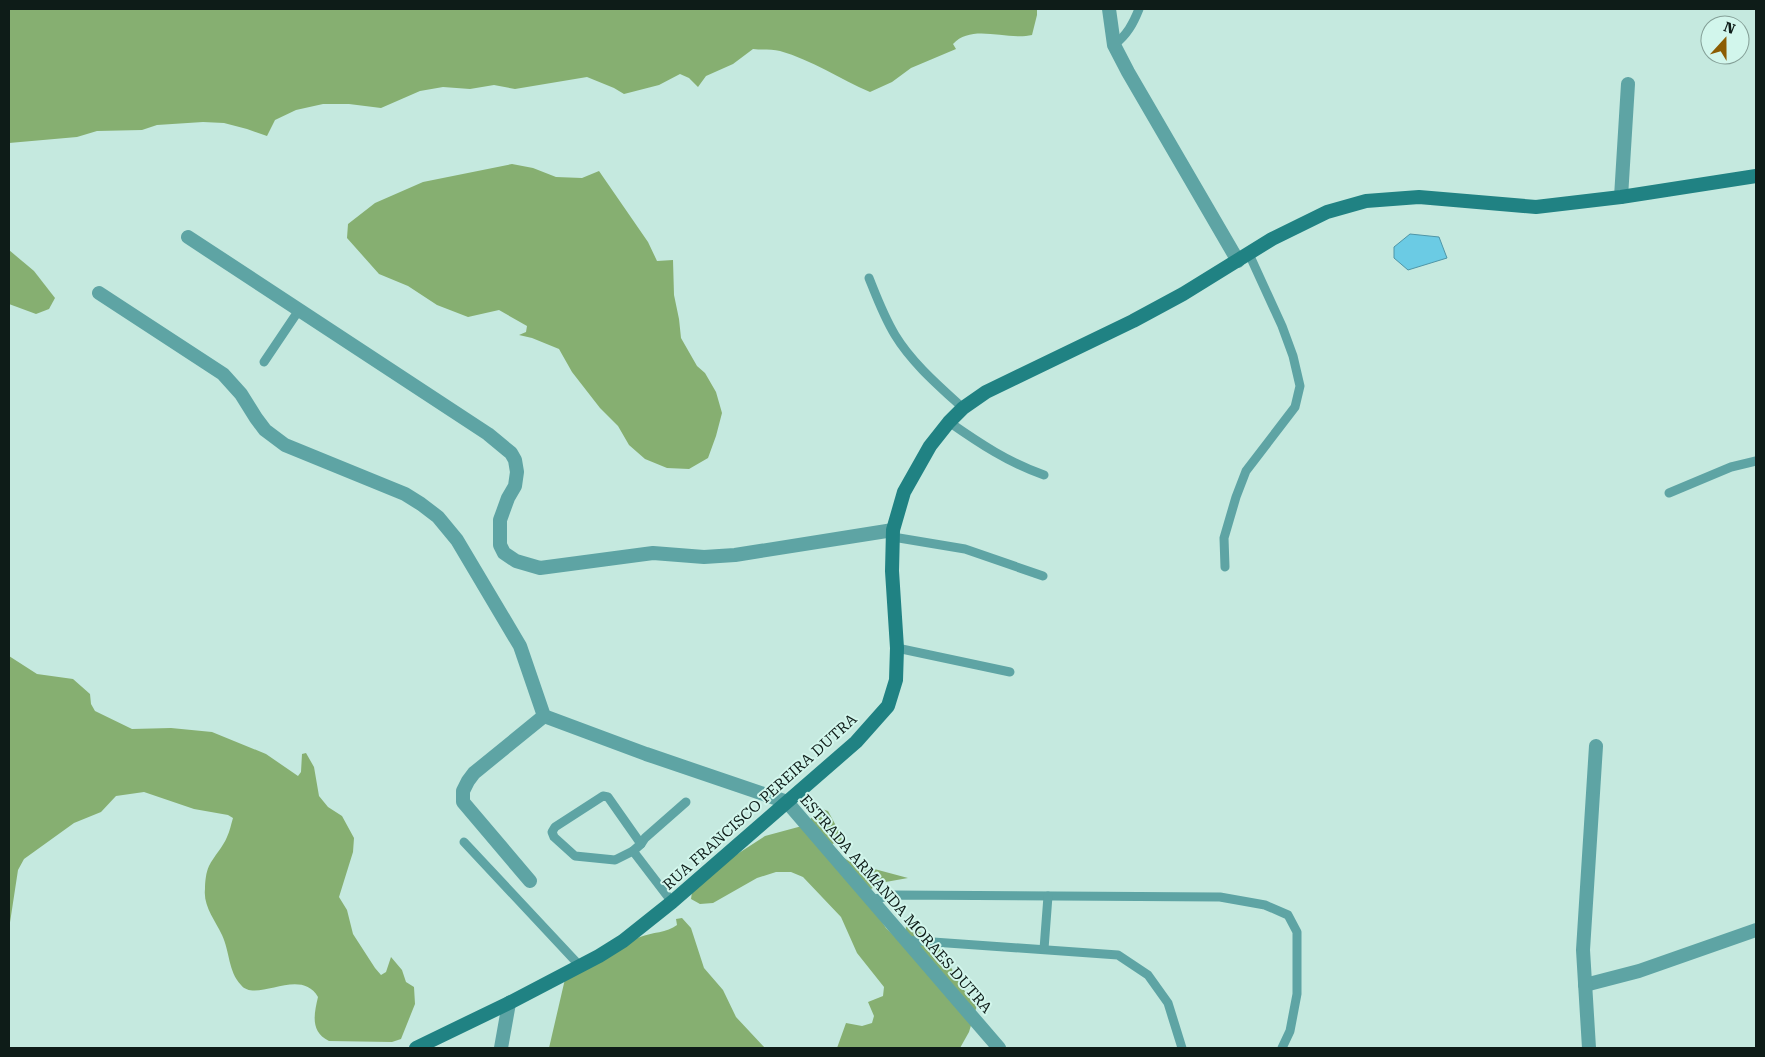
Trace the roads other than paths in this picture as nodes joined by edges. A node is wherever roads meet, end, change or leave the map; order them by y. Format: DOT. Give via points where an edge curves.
graph roads {
  1 [pos="1109,9"];
  2 [pos="1139,9"];
  3 [pos="1114,46"];
  4 [pos="1628,84"];
  5 [pos="1756,176"];
  6 [pos="1621,197"];
  7 [pos="188,237"];
  8 [pos="1244,257"];
  9 [pos="869,278"];
  10 [pos="99,293"];
  11 [pos="299,310"];
  12 [pos="264,362"];
  13 [pos="963,408"];
  14 [pos="949,422"];
  15 [pos="1756,461"];
  16 [pos="1044,475"];
  17 [pos="1669,493"];
  18 [pos="893,533"];
  19 [pos="1225,566"];
  20 [pos="1043,576"];
  21 [pos="897,648"];
  22 [pos="1010,672"];
  23 [pos="544,716"];
  24 [pos="1596,746"];
  25 [pos="686,802"];
  26 [pos="788,802"];
  27 [pos="464,842"];
  28 [pos="641,844"];
  29 [pos="633,851"];
  30 [pos="530,881"];
  31 [pos="1048,896"];
  32 [pos="871,900"];
  33 [pos="672,902"];
  34 [pos="1756,930"];
  35 [pos="905,940"];
  36 [pos="1044,950"];
  37 [pos="580,966"];
  38 [pos="1585,986"];
  39 [pos="509,1003"];
  40 [pos="416,1048"];
  41 [pos="501,1048"];
  42 [pos="998,1048"];
  43 [pos="1182,1048"];
  44 [pos="1282,1048"];
  45 [pos="1589,1048"];
  1 -- 3 [label="street"];
  2 -- 3 [label="lane" via="1131,27"];
  3 -- 8 [label="street"];
  4 -- 6 [label="street"];
  5 -- 6 [label="main road, RUA FRANCISCO PEREIRA DUTRA"];
  6 -- 8 [label="main road, RUA FRANCISCO PEREIRA DUTRA" via="1536,207 1419,198 1366,202 1326,212"];
  7 -- 11 [label="street"];
  8 -- 13 [label="main road, RUA FRANCISCO PEREIRA DUTRA" via="1134,321 986,392"];
  8 -- 19 [label="lane" via="1282,326 1300,386 1295,407 1246,471 1224,538"];
  9 -- 13 [label="lane" via="895,336 922,369"];
  10 -- 23 [label="street" via="223,374 265,430 284,445 405,494 438,517 457,540 520,646"];
  11 -- 12 [label="lane"];
  11 -- 18 [label="street" via="488,434 511,453 517,472 515,486 500,520 500,545 504,553 516,561 540,568 653,553 704,557 735,555"];
  13 -- 14 [label="main road, RUA FRANCISCO PEREIRA DUTRA"];
  14 -- 16 [label="lane" via="1011,462"];
  14 -- 18 [label="main road, RUA FRANCISCO PEREIRA DUTRA" via="930,446 904,492"];
  15 -- 17 [label="lane" via="1731,467"];
  18 -- 20 [label="lane" via="965,549"];
  18 -- 21 [label="main road, RUA FRANCISCO PEREIRA DUTRA"];
  21 -- 22 [label="lane"];
  21 -- 26 [label="main road, RUA FRANCISCO PEREIRA DUTRA" via="896,680 888,706 856,742"];
  23 -- 26 [label="street, ESTRADA ARMANDA MORAES DUTRA"];
  23 -- 30 [label="street" via="474,773 463,791 464,802 472,814"];
  24 -- 38 [label="street" via="1583,950"];
  25 -- 28 [label="lane"];
  26 -- 32 [label="street, ESTRADA ARMANDA MORAES DUTRA"];
  26 -- 33 [label="main road, RUA FRANCISCO PEREIRA DUTRA"];
  27 -- 37 [label="lane"];
  28 -- 29 [label="lane"];
  28 -- 29 [label="lane" via="608,797 603,796 552,832 575,856 615,860"];
  29 -- 33 [label="lane"];
  31 -- 32 [label="lane" via="893,895"];
  31 -- 36 [label="lane"];
  31 -- 44 [label="lane" via="1220,897 1265,905 1288,916 1297,932 1297,994 1290,1031"];
  32 -- 35 [label="street, ESTRADA ARMANDA MORAES DUTRA"];
  33 -- 37 [label="main road, RUA FRANCISCO PEREIRA DUTRA" via="623,941"];
  34 -- 38 [label="street" via="1639,971"];
  35 -- 36 [label="lane"];
  35 -- 42 [label="street, ESTRADA ARMANDA MORAES DUTRA"];
  36 -- 43 [label="lane" via="1118,956 1148,975 1168,1003"];
  37 -- 39 [label="main road, RUA FRANCISCO PEREIRA DUTRA"];
  38 -- 45 [label="street"];
  39 -- 40 [label="main road, RUA FRANCISCO PEREIRA DUTRA"];
  39 -- 41 [label="street"];
}
